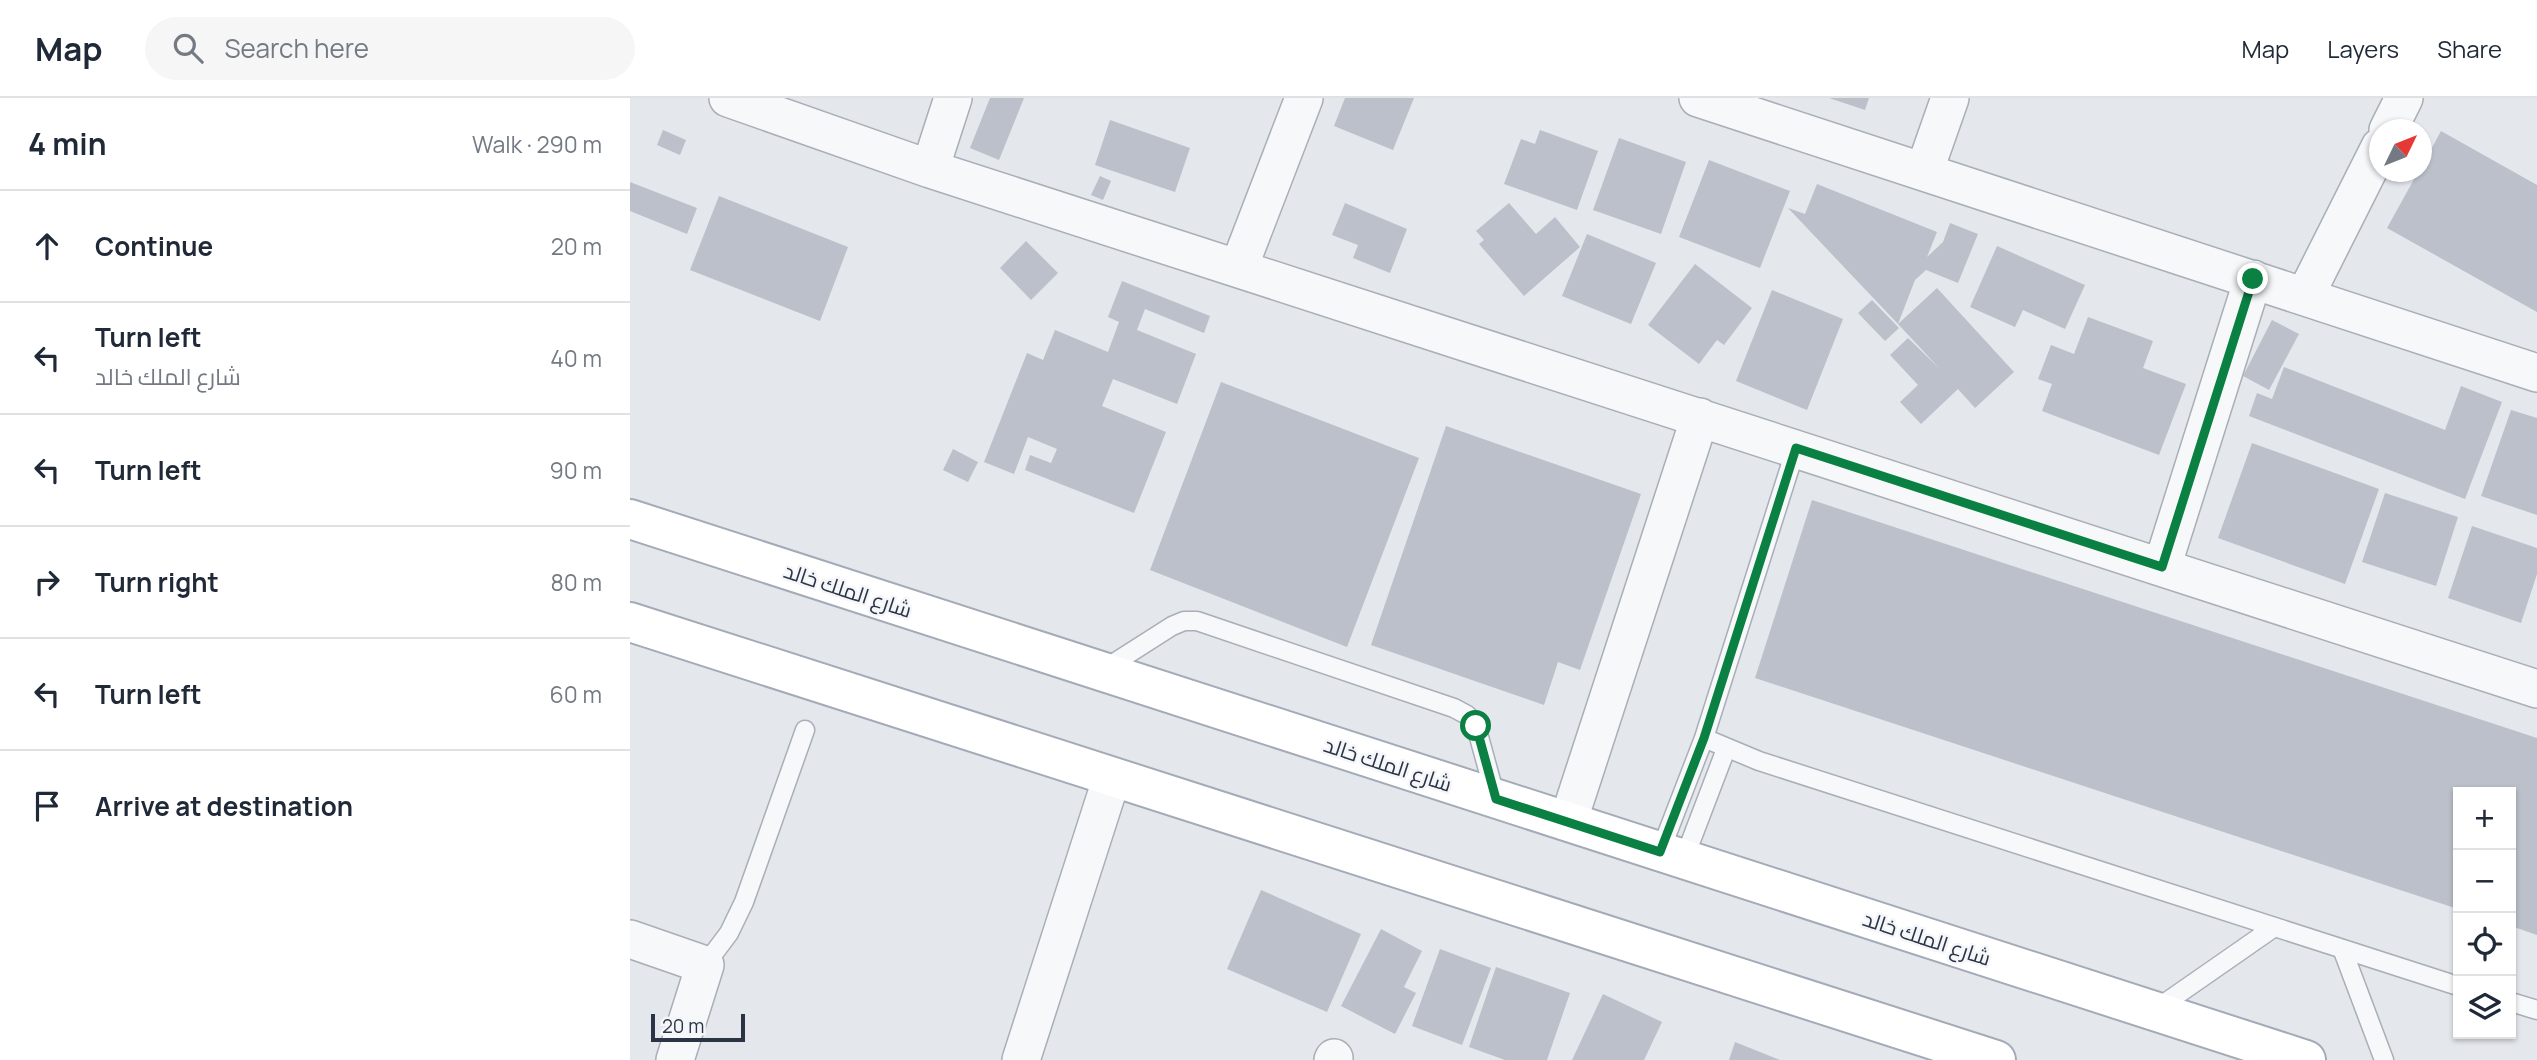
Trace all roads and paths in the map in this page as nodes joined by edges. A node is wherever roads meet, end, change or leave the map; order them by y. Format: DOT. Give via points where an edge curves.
graph roads {
  1 [pos="728,98"];
  2 [pos="953,98"];
  3 [pos="1304,98"];
  4 [pos="1698,98"];
  5 [pos="1950,98"];
  6 [pos="2404,98"];
  7 [pos="2394,119"];
  8 [pos="2369,167"];
  9 [pos="930,169"];
  10 [pos="1924,172"];
  11 [pos="1239,267"];
  12 [pos="2253,279"];
  13 [pos="2305,296"];
  14 [pos="2537,373"];
  15 [pos="1700,417"];
  16 [pos="1796,448"];
  17 [pos="630,519"];
  18 [pos="2162,567"];
  19 [pos="630,622"];
  20 [pos="1101,671"];
  21 [pos="2537,689"];
  22 [pos="805,730"];
  23 [pos="1704,738"];
  24 [pos="1726,748"];
  25 [pos="1112,777"];
  26 [pos="1496,799"];
  27 [pos="1569,822"];
  28 [pos="1672,855"];
  29 [pos="2273,928"];
  30 [pos="630,939"];
  31 [pos="2343,951"];
  32 [pos="705,965"];
  33 [pos="2453,984"];
  34 [pos="2516,1004"];
  35 [pos="2537,1010"];
  36 [pos="2154,1011"];
  37 [pos="675,1060"];
  38 [pos="1021,1060"];
  39 [pos="1996,1060"];
  40 [pos="2305,1060"];
  41 [pos="2384,1060"];
  1 -- 9 [label="street"];
  2 -- 9 [label="street"];
  3 -- 11 [label="street"];
  4 -- 10 [label="street"];
  5 -- 10 [label="street"];
  6 -- 7 [label="street"];
  8 -- 13 [label="street"];
  9 -- 11 [label="street"];
  10 -- 12 [label="street"];
  11 -- 15 [label="street"];
  12 -- 13 [label="street"];
  12 -- 18 [label="street"];
  13 -- 14 [label="street"];
  15 -- 16 [label="street"];
  15 -- 27 [label="street"];
  16 -- 18 [label="street"];
  16 -- 23 [label="lane"];
  17 -- 20 [label="main road, شارع الملك خالد"];
  18 -- 21 [label="street"];
  19 -- 25 [label="main road"];
  20 -- 26 [label="main road, شارع الملك خالد"];
  20 -- 26 [label="lane" via="1172,626 1197,621 1467,715 1476,726"];
  22 -- 32 [label="lane" via="744,902 729,933"];
  23 -- 24 [label="lane"];
  23 -- 28 [label="lane"];
  24 -- 28 [label="lane"];
  24 -- 29 [label="lane"];
  25 -- 38 [label="street"];
  25 -- 39 [label="main road"];
  26 -- 27 [label="main road, شارع الملك خالد"];
  27 -- 28 [label="main road, شارع الملك خالد"];
  28 -- 36 [label="main road, شارع الملك خالد"];
  29 -- 31 [label="lane"];
  29 -- 36 [label="lane"];
  30 -- 32 [label="street"];
  31 -- 33 [label="lane"];
  31 -- 41 [label="lane"];
  32 -- 37 [label="street"];
  34 -- 35 [label="lane"];
  36 -- 40 [label="main road, شارع الملك خالد"];
}
